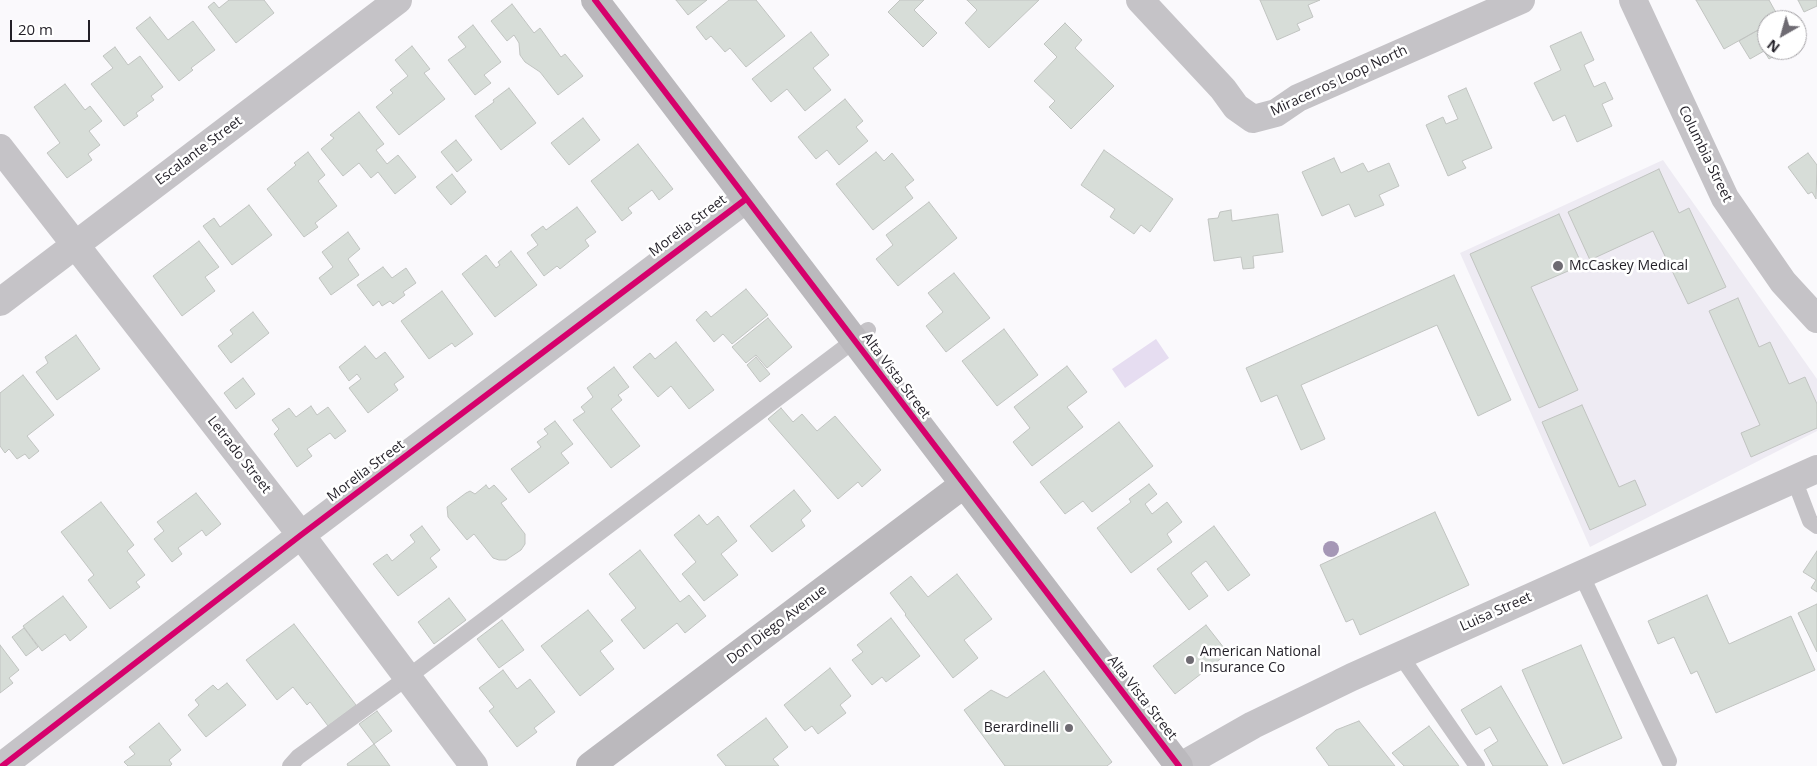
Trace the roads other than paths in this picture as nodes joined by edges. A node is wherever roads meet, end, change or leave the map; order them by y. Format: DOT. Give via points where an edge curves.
graph roads {
  1 [pos="398,0"];
  2 [pos="595,0"];
  3 [pos="1140,0"];
  4 [pos="1521,0"];
  5 [pos="1634,0"];
  6 [pos="0,148"];
  7 [pos="746,199"];
  8 [pos="75,245"];
  9 [pos="0,302"];
  10 [pos="1817,319"];
  11 [pos="861,336"];
  12 [pos="1806,474"];
  13 [pos="963,484"];
  14 [pos="1817,526"];
  15 [pos="302,535"];
  16 [pos="1581,574"];
  17 [pos="1400,654"];
  18 [pos="408,677"];
  19 [pos="1669,761"];
  20 [pos="2,766"];
  21 [pos="290,766"];
  22 [pos="474,766"];
  23 [pos="590,766"];
  24 [pos="1180,766"];
  25 [pos="1477,766"];
  1 -- 8 [label="street, Escalante Street"];
  2 -- 7 [label="street, Alta Vista Street"];
  3 -- 4 [label="street, Miracerros Loop North" via="1236,107 1253,119 1276,113 1298,98"];
  5 -- 10 [label="street, Columbia Street" via="1725,198 1783,282"];
  6 -- 8 [label="street, Letrado Street"];
  7 -- 11 [label="street, Alta Vista Street"];
  7 -- 15 [label="street, Morelia Street"];
  8 -- 9 [label="street, Escalante Street"];
  8 -- 15 [label="street, Letrado Street"];
  11 -- 13 [label="street, Alta Vista Street"];
  11 -- 18 [label="lane"];
  12 -- 14 [label="lane" via="1810,521"];
  12 -- 16 [label="street, Luisa Street"];
  13 -- 23 [label="street, Don Diego Avenue"];
  13 -- 24 [label="street, Alta Vista Street"];
  15 -- 18 [label="street, Letrado Street"];
  15 -- 20 [label="street, Morelia Street"];
  16 -- 17 [label="street, Luisa Street"];
  16 -- 19 [label="lane"];
  17 -- 24 [label="street, Luisa Street" via="1253,725"];
  17 -- 25 [label="lane"];
  18 -- 21 [label="lane"];
  18 -- 22 [label="street, Letrado Street"];
}
